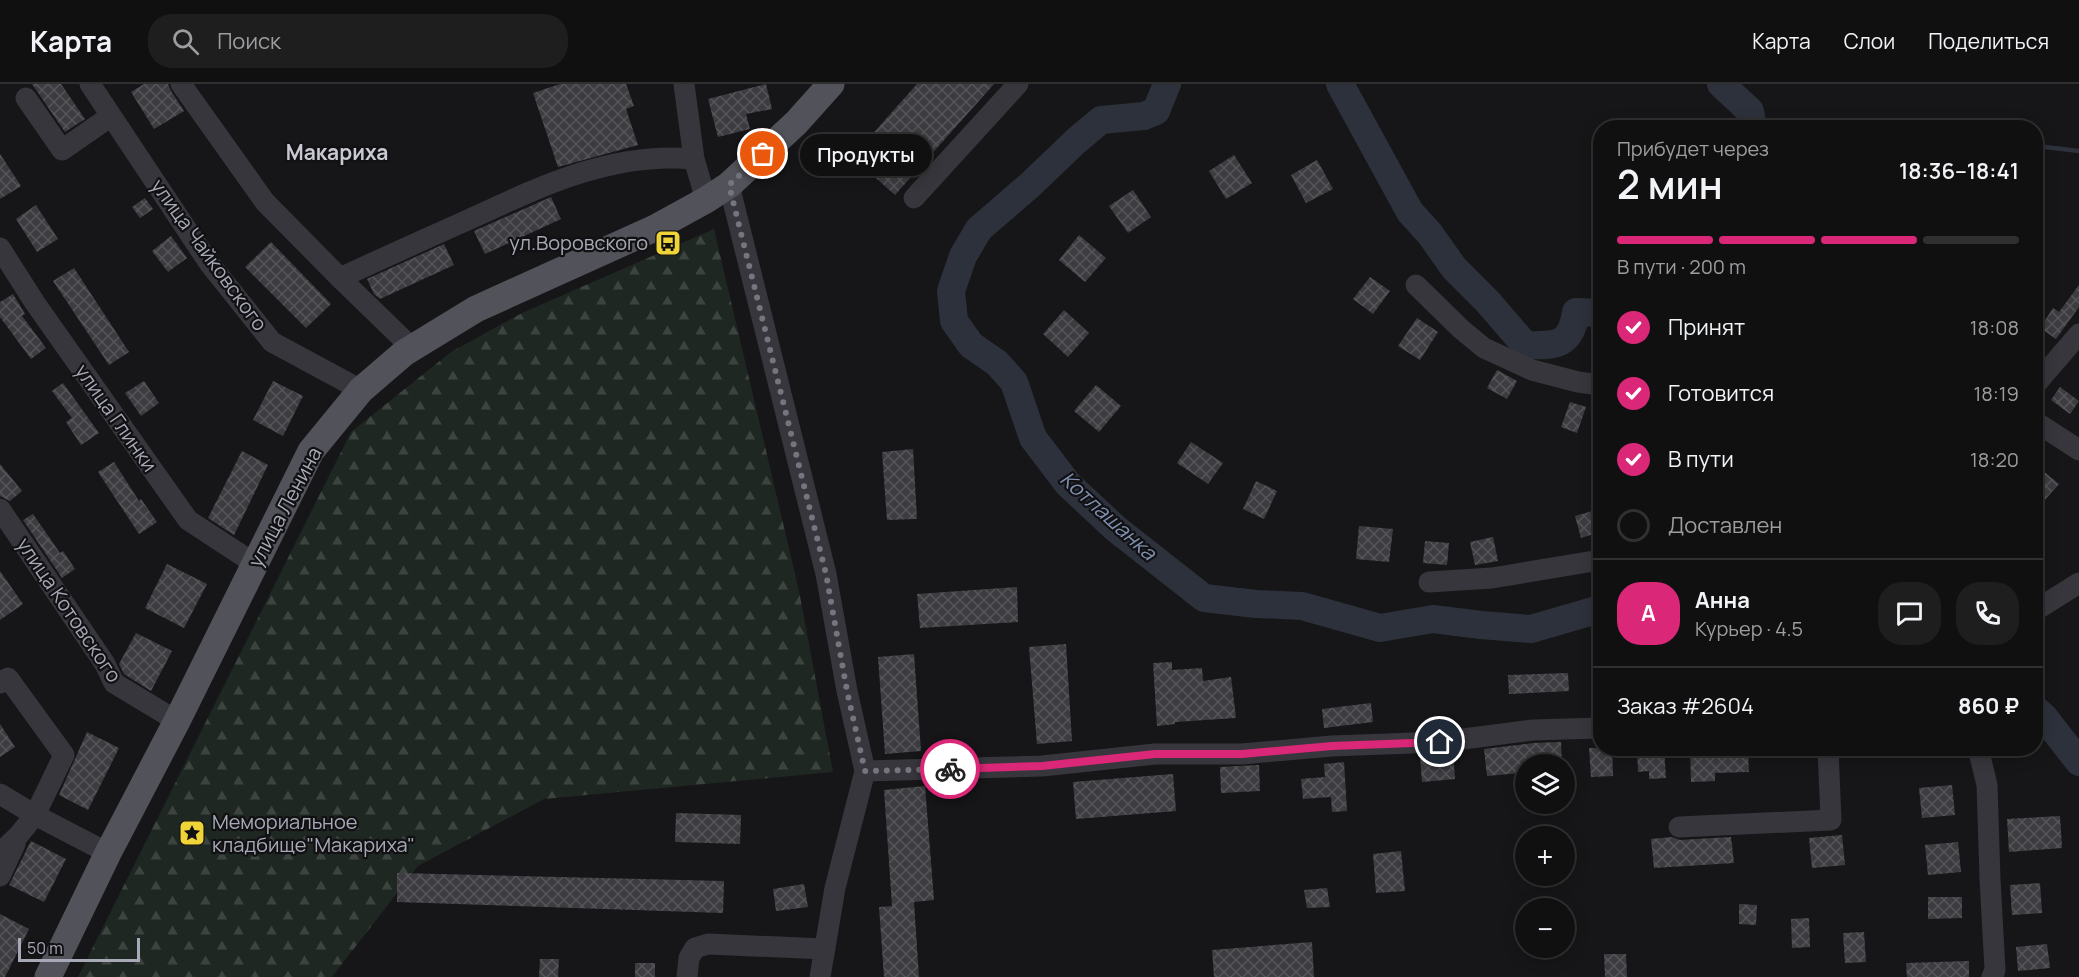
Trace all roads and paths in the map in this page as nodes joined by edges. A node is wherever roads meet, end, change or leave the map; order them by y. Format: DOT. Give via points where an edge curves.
graph roads {
  1 [pos="90,84"];
  2 [pos="181,84"];
  3 [pos="684,84"];
  4 [pos="831,84"];
  5 [pos="1018,84"];
  6 [pos="26,98"];
  7 [pos="111,116"];
  8 [pos="694,159"];
  9 [pos="729,185"];
  10 [pos="914,198"];
  11 [pos="706,201"];
  12 [pos="0,248"];
  13 [pos="340,278"];
  14 [pos="1416,285"];
  15 [pos="2079,334"];
  16 [pos="412,348"];
  17 [pos="2043,376"];
  18 [pos="1593,384"];
  19 [pos="361,390"];
  20 [pos="2043,427"];
  21 [pos="2075,449"];
  22 [pos="0,509"];
  23 [pos="1593,561"];
  24 [pos="255,564"];
  25 [pos="1429,582"];
  26 [pos="2079,583"];
  27 [pos="2043,606"];
  28 [pos="0,683"];
  29 [pos="177,721"];
  30 [pos="1593,728"];
  31 [pos="1828,756"];
  32 [pos="1980,756"];
  33 [pos="865,771"];
  34 [pos="0,794"];
  35 [pos="35,815"];
  36 [pos="1679,827"];
  37 [pos="18,836"];
  38 [pos="108,853"];
  39 [pos="0,854"];
  40 [pos="0,876"];
  41 [pos="825,949"];
  42 [pos="48,977"];
  43 [pos="687,977"];
  44 [pos="820,977"];
  45 [pos="1992,977"];
  1 -- 7 [label="street, улица Чайковского"];
  2 -- 13 [label="street" via="265,202"];
  3 -- 8 [label="street"];
  4 -- 9 [label="main road, улица Ленина" via="796,123"];
  5 -- 10 [label="street"];
  6 -- 7 [label="street" via="62,150"];
  7 -- 19 [label="street, улица Чайковского" via="209,263 272,342"];
  8 -- 11 [label="street"];
  8 -- 13 [label="street" via="645,158 591,169 541,186"];
  9 -- 11 [label="main road, улица Ленина"];
  9 -- 33 [label="street" via="826,574"];
  11 -- 16 [label="main road, улица Ленина" via="656,228 476,309"];
  12 -- 24 [label="street, улица Глинки" via="188,520"];
  13 -- 16 [label="street"];
  14 -- 18 [label="street" via="1484,348 1533,370"];
  15 -- 17 [label="street"];
  16 -- 19 [label="main road, улица Ленина"];
  19 -- 24 [label="main road, улица Ленина" via="311,451"];
  20 -- 21 [label="street"];
  22 -- 29 [label="street, улица Котовского" via="114,683"];
  23 -- 25 [label="street" via="1492,578"];
  24 -- 29 [label="main road, улица Ленина"];
  26 -- 27 [label="street"];
  28 -- 35 [label="street" via="8,678 64,755"];
  29 -- 38 [label="main road, улица Ленина"];
  30 -- 33 [label="street" via="1242,754 1155,754 1042,766"];
  31 -- 36 [label="street" via="1831,820"];
  32 -- 45 [label="street" via="1987,785 1995,970"];
  33 -- 41 [label="street" via="835,888"];
  34 -- 35 [label="street"];
  35 -- 37 [label="street"];
  35 -- 38 [label="street"];
  37 -- 39 [label="street"];
  37 -- 40 [label="street"];
  38 -- 42 [label="main road, улица Ленина"];
  41 -- 43 [label="street" via="708,944 695,948 689,958"];
  41 -- 44 [label="street"];
}
